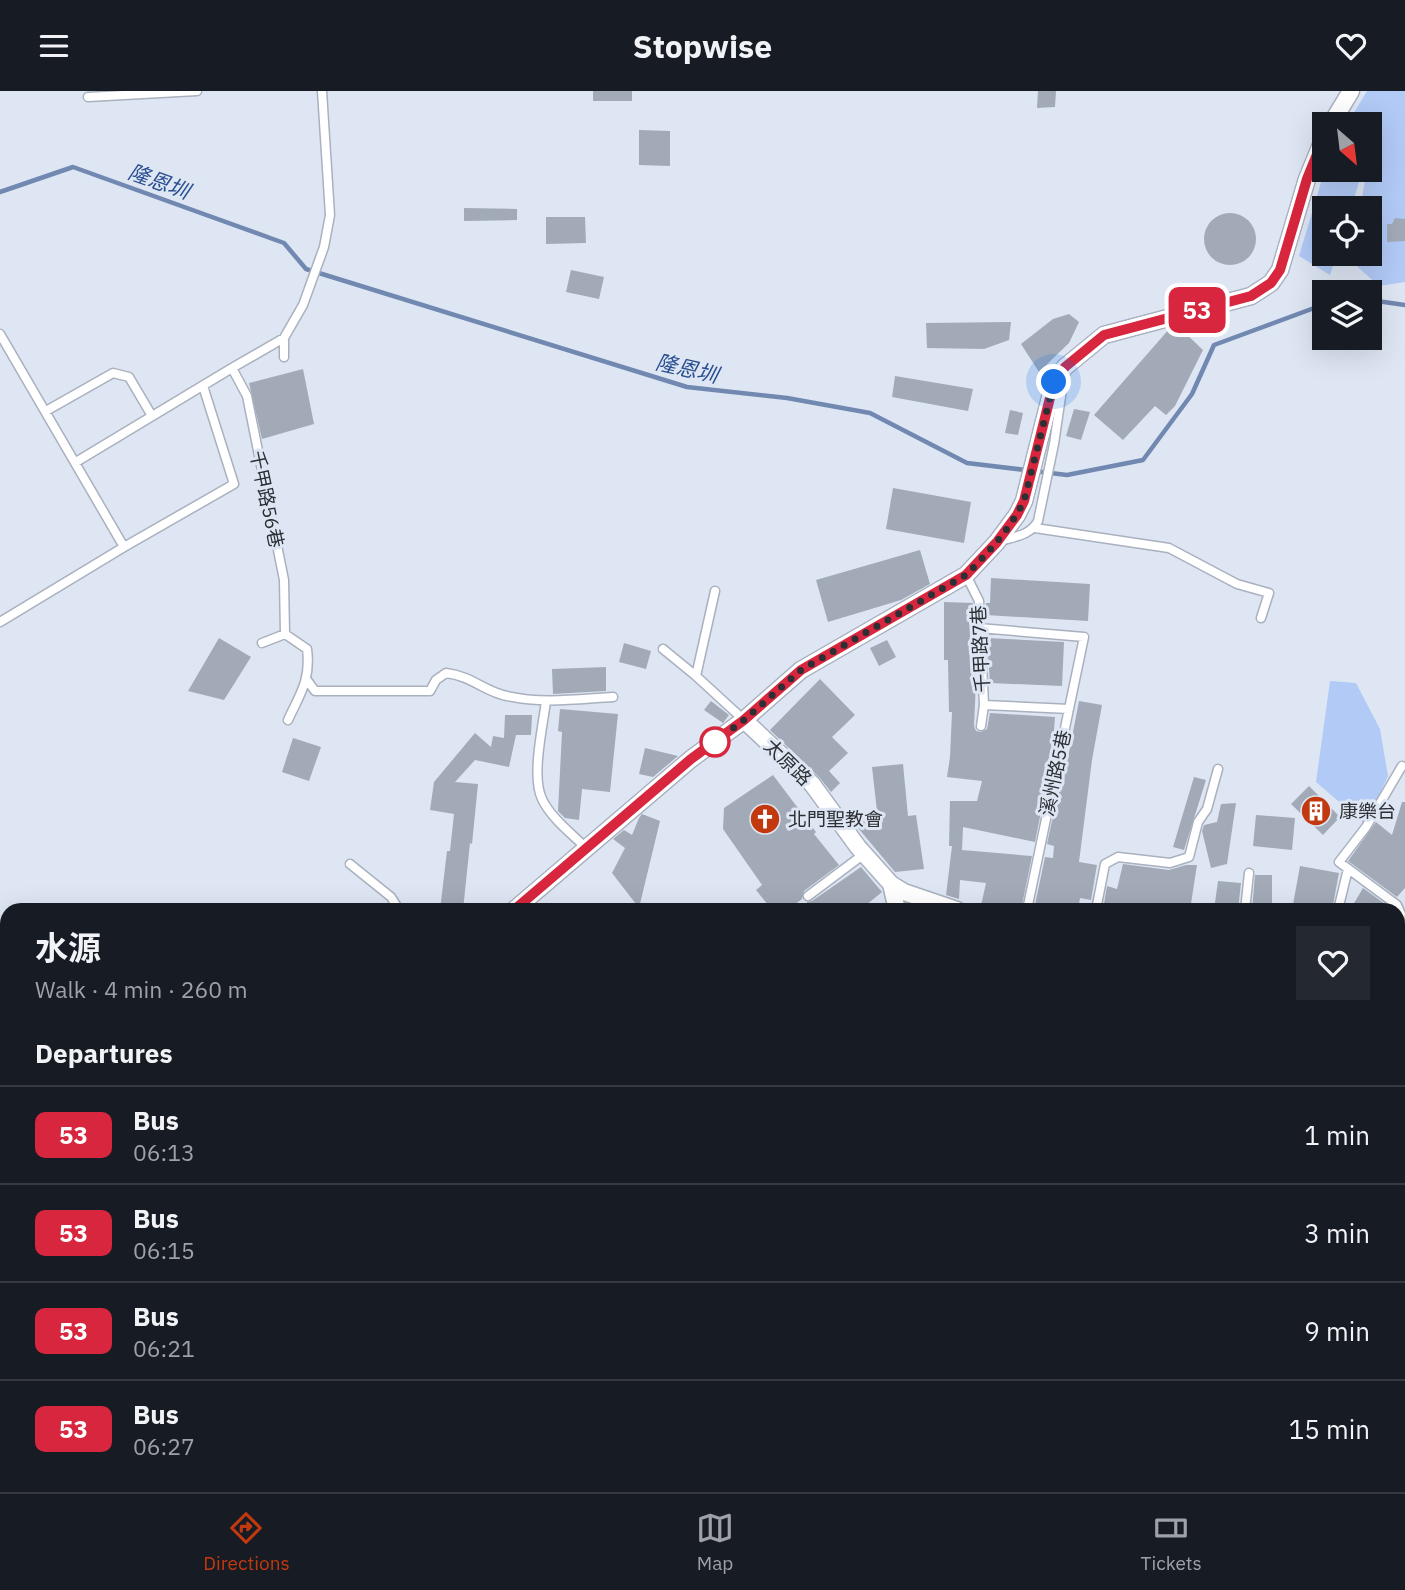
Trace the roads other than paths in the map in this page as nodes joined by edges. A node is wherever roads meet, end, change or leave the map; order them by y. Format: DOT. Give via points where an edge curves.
graph roads {
  1 [pos="197,91"];
  2 [pos="322,91"];
  3 [pos="1351,91"];
  4 [pos="130,93"];
  5 [pos="88,97"];
  6 [pos="1338,112"];
  7 [pos="1312,167"];
  8 [pos="0,334"];
  9 [pos="284,338"];
  10 [pos="284,357"];
  11 [pos="232,368"];
  12 [pos="203,386"];
  13 [pos="46,411"];
  14 [pos="152,416"];
  15 [pos="1047,445"];
  16 [pos="76,462"];
  17 [pos="1035,529"];
  18 [pos="997,542"];
  19 [pos="124,547"];
  20 [pos="966,575"];
  21 [pos="715,591"];
  22 [pos="1261,618"];
  23 [pos="0,622"];
  24 [pos="979,628"];
  25 [pos="285,634"];
  26 [pos="262,643"];
  27 [pos="663,649"];
  28 [pos="696,676"];
  29 [pos="307,680"];
  30 [pos="613,697"];
  31 [pos="546,701"];
  32 [pos="984,705"];
  33 [pos="1069,709"];
  34 [pos="288,720"];
  35 [pos="744,720"];
  36 [pos="981,726"];
  37 [pos="1402,766"];
  38 [pos="1218,769"];
  39 [pos="586,848"];
  40 [pos="864,854"];
  41 [pos="350,864"];
  42 [pos="1348,869"];
  43 [pos="1249,873"];
  44 [pos="891,884"];
  45 [pos="808,896"];
  46 [pos="395,903"];
  47 [pos="522,903"];
  48 [pos="895,903"];
  49 [pos="936,903"];
  50 [pos="1028,903"];
  51 [pos="1097,903"];
  52 [pos="1246,903"];
  53 [pos="1340,903"];
  54 [pos="1394,903"];
  1 -- 4 [label="lane"];
  2 -- 9 [label="lane" via="330,215 303,305"];
  3 -- 6 [label="street"];
  4 -- 5 [label="lane"];
  7 -- 15 [label="street" via="1280,270 1271,283 1251,296 1104,335 1054,382"];
  8 -- 13 [label="lane"];
  9 -- 10 [label="lane"];
  9 -- 11 [label="lane"];
  11 -- 12 [label="lane"];
  11 -- 25 [label="lane, 千甲路56巷" via="247,396 282,569"];
  12 -- 14 [label="lane"];
  12 -- 19 [label="lane" via="234,484"];
  13 -- 14 [label="lane" via="114,373 129,377"];
  13 -- 16 [label="lane"];
  14 -- 16 [label="lane"];
  15 -- 17 [label="lane"];
  15 -- 18 [label="street" via="1017,515"];
  16 -- 19 [label="lane"];
  17 -- 18 [label="lane"];
  17 -- 22 [label="lane" via="1169,548 1237,585 1269,593"];
  18 -- 20 [label="street"];
  19 -- 23 [label="lane"];
  20 -- 24 [label="lane, 千甲路7巷" via="979,601"];
  20 -- 35 [label="street" via="801,670"];
  21 -- 28 [label="lane"];
  24 -- 32 [label="lane, 千甲路7巷"];
  24 -- 33 [label="lane, 溪州路5巷" via="1084,637"];
  25 -- 26 [label="lane"];
  25 -- 29 [label="lane" via="307,649"];
  27 -- 28 [label="lane"];
  28 -- 35 [label="lane"];
  29 -- 31 [label="lane" via="316,691 430,691 446,673 462,675 505,696"];
  29 -- 34 [label="lane"];
  30 -- 31 [label="lane"];
  31 -- 39 [label="lane" via="539,791 550,811"];
  32 -- 33 [label="lane"];
  32 -- 36 [label="lane, 千甲路7巷"];
  33 -- 50 [label="lane, 溪州路5巷"];
  35 -- 39 [label="street"];
  35 -- 40 [label="street, 太原路" via="812,784"];
  37 -- 42 [label="lane" via="1339,862"];
  38 -- 51 [label="lane" via="1189,857 1170,863 1118,857 1105,864"];
  39 -- 47 [label="street"];
  40 -- 44 [label="street, 太原路"];
  40 -- 45 [label="lane"];
  41 -- 46 [label="lane"];
  42 -- 53 [label="lane"];
  42 -- 54 [label="lane"];
  43 -- 52 [label="lane"];
  44 -- 48 [label="street, 太原路"];
  44 -- 49 [label="street"];
}
